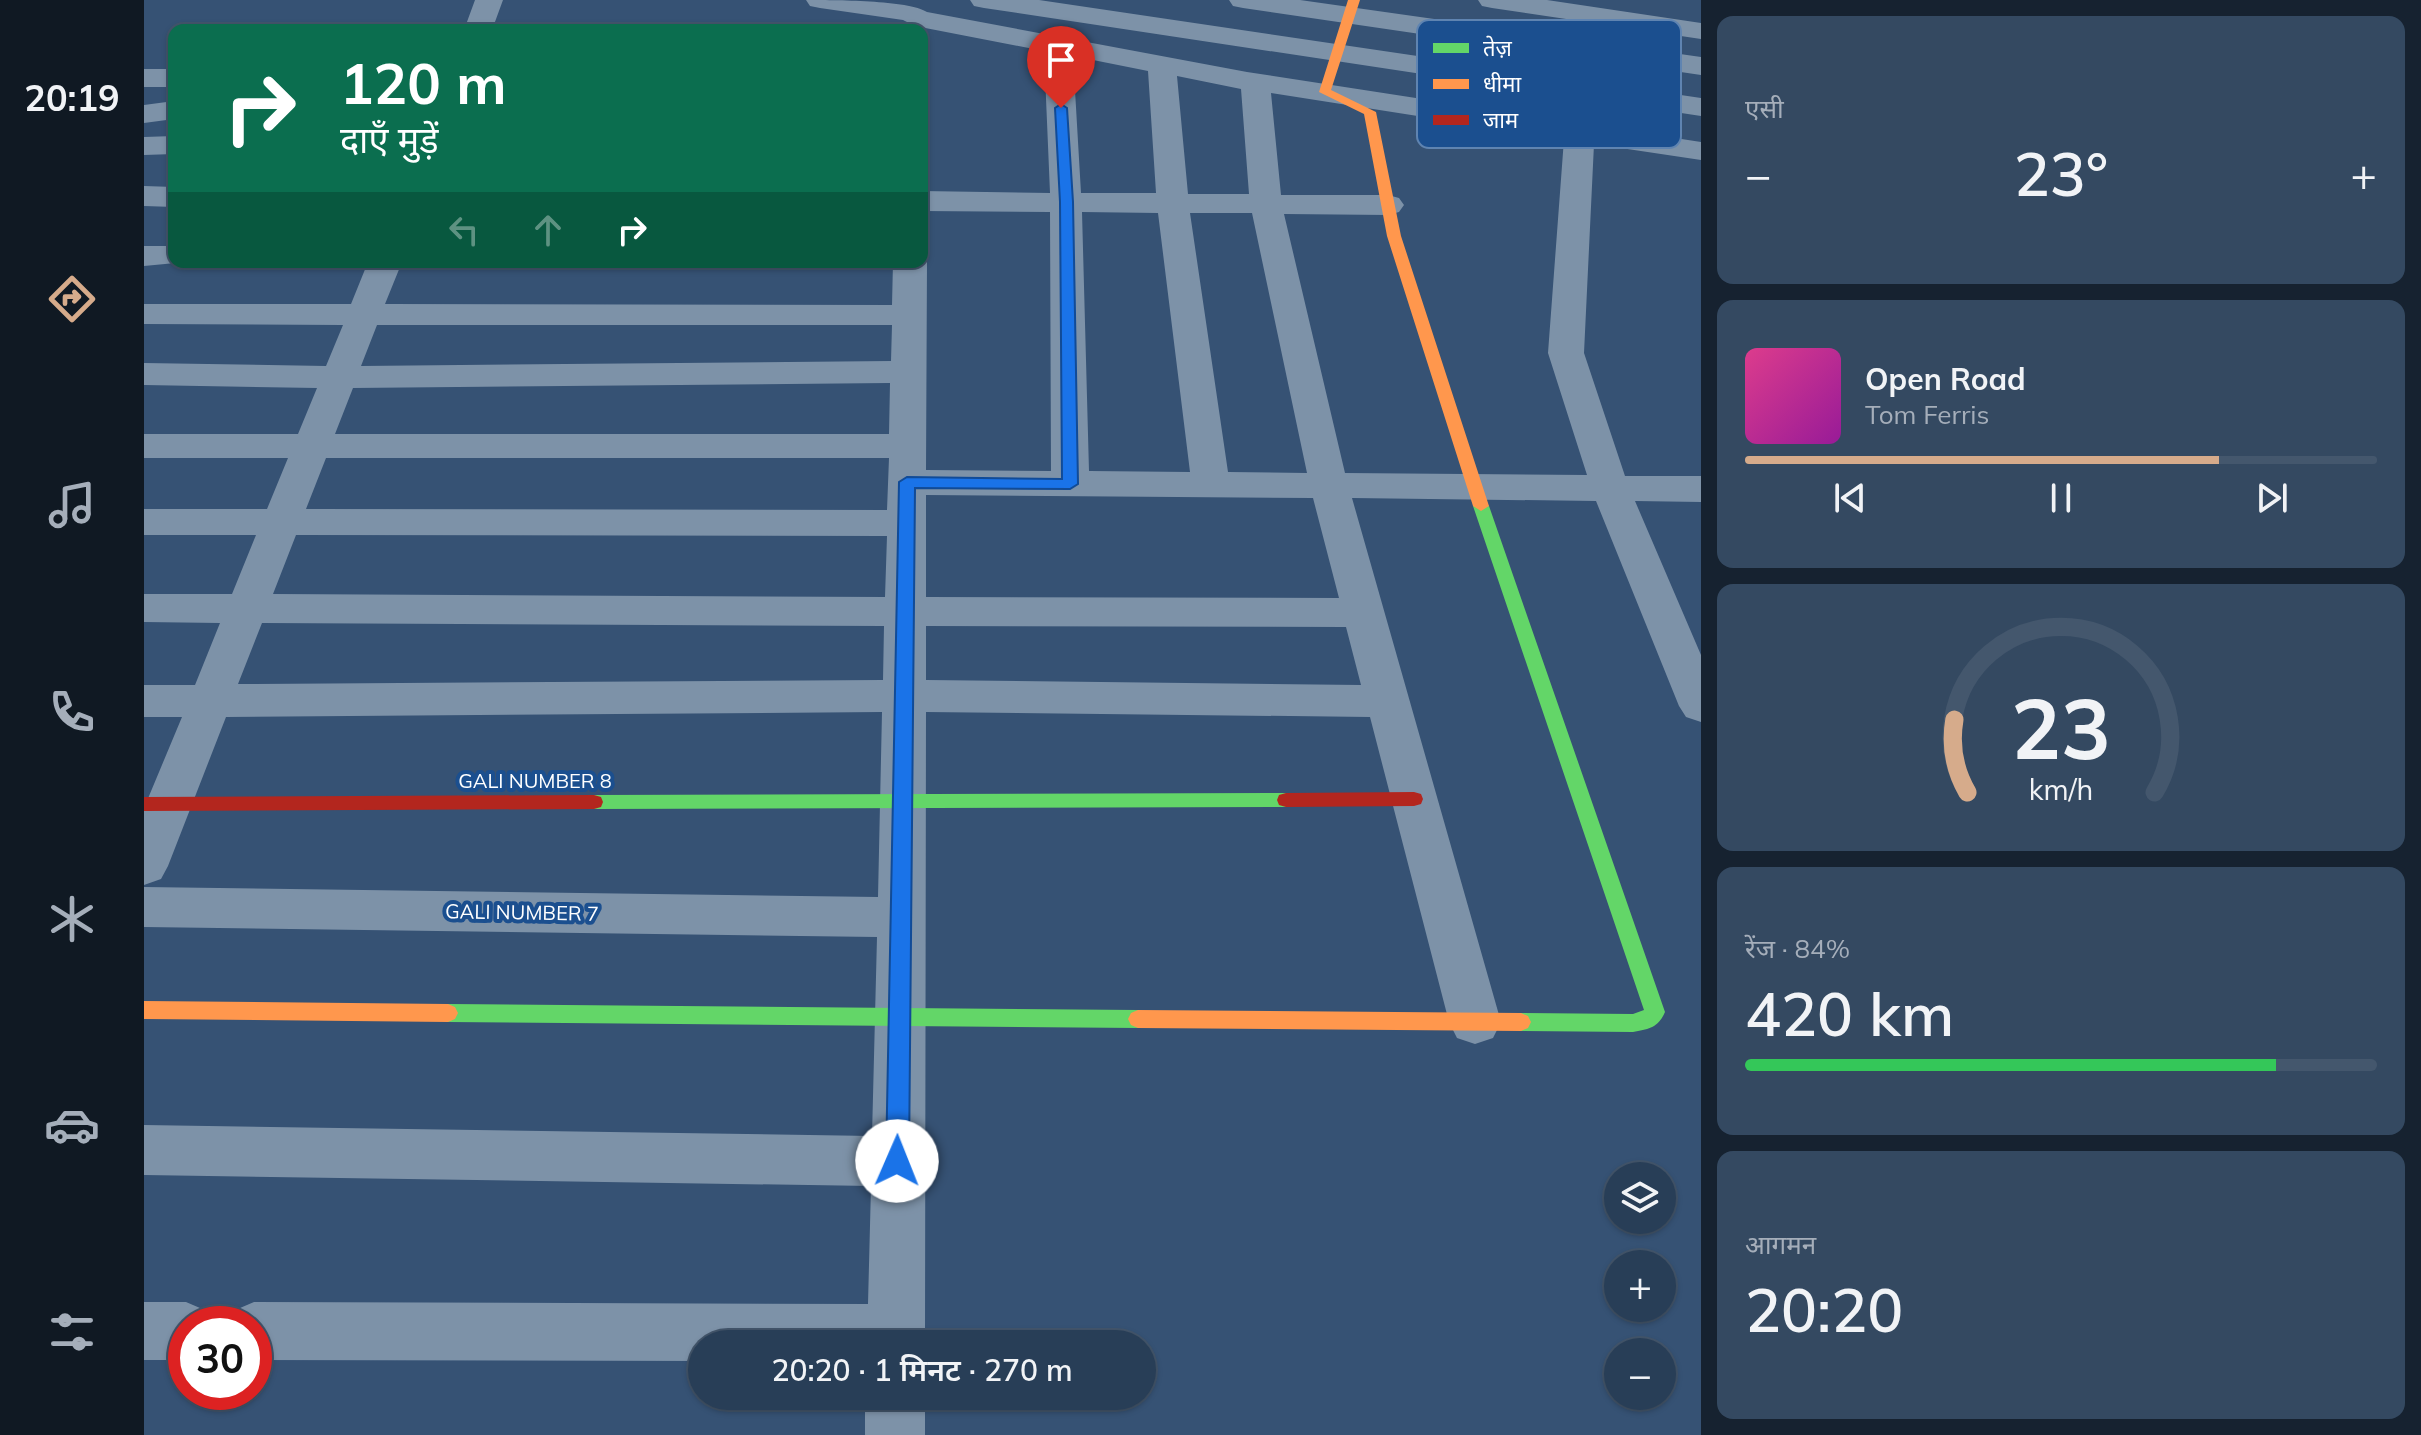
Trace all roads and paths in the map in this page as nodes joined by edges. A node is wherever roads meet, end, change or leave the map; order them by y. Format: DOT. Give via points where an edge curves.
graph roads {
  1 [pos="489,0"];
  2 [pos="820,0"];
  3 [pos="984,0"];
  4 [pos="1243,0"];
  5 [pos="1492,0"];
  6 [pos="1352,8"];
  7 [pos="915,15"];
  8 [pos="1424,20"];
  9 [pos="1627,20"];
  10 [pos="480,24"];
  11 [pos="1681,28"];
  12 [pos="1701,31"];
  13 [pos="1058,45"];
  14 [pos="1337,52"];
  15 [pos="1681,63"];
  16 [pos="1417,64"];
  17 [pos="1162,65"];
  18 [pos="1701,66"];
  19 [pos="144,78"];
  20 [pos="168,78"];
  21 [pos="1255,82"];
  22 [pos="1325,92"];
  23 [pos="1681,104"];
  24 [pos="1417,106"];
  25 [pos="1701,107"];
  26 [pos="168,111"];
  27 [pos="144,114"];
  28 [pos="168,145"];
  29 [pos="144,146"];
  30 [pos="1579,148"];
  31 [pos="1681,148"];
  32 [pos="1701,151"];
  33 [pos="144,196"];
  34 [pos="168,197"];
  35 [pos="928,201"];
  36 [pos="1066,202"];
  37 [pos="1173,203"];
  38 [pos="1266,204"];
  39 [pos="1388,205"];
  40 [pos="144,256"];
  41 [pos="168,256"];
  42 [pos="383,268"];
  43 [pos="910,268"];
  44 [pos="144,314"];
  45 [pos="364,314"];
  46 [pos="909,315"];
  47 [pos="909,372"];
  48 [pos="144,374"];
  49 [pos="339,377"];
  50 [pos="144,446"];
  51 [pos="311,446"];
  52 [pos="907,484"];
  53 [pos="1070,484"];
  54 [pos="1211,485"];
  55 [pos="1329,487"];
  56 [pos="1475,488"];
  57 [pos="1701,489"];
  58 [pos="1611,490"];
  59 [pos="144,522"];
  60 [pos="280,525"];
  61 [pos="144,608"];
  62 [pos="246,610"];
  63 [pos="906,611"];
  64 [pos="1363,613"];
  65 [pos="905,696"];
  66 [pos="144,701"];
  67 [pos="210,701"];
  68 [pos="1388,701"];
  69 [pos="1701,706"];
  70 [pos="1414,799"];
  71 [pos="903,800"];
  72 [pos="156,804"];
  73 [pos="144,866"];
  74 [pos="144,907"];
  75 [pos="900,917"];
  76 [pos="144,1010"];
  77 [pos="899,1019"];
  78 [pos="1475,1022"];
  79 [pos="144,1150"];
  80 [pos="897,1161"];
  81 [pos="896,1330"];
  82 [pos="144,1331"];
  83 [pos="168,1331"];
  84 [pos="272,1331"];
  85 [pos="688,1336"];
  86 [pos="895,1410"];
  87 [pos="895,1435"];
  1 -- 10 [label="street"];
  2 -- 7 [label="street"];
  3 -- 14 [label="street"];
  4 -- 6 [label="street"];
  5 -- 9 [label="street"];
  6 -- 8 [label="street"];
  6 -- 14 [label="street"];
  7 -- 13 [label="street"];
  11 -- 12 [label="street"];
  13 -- 17 [label="street"];
  13 -- 36 [label="street"];
  14 -- 16 [label="street"];
  14 -- 22 [label="street"];
  15 -- 18 [label="street"];
  17 -- 21 [label="street"];
  17 -- 37 [label="street"];
  19 -- 20 [label="street"];
  21 -- 22 [label="street"];
  21 -- 38 [label="street"];
  22 -- 24 [label="street"];
  22 -- 39 [label="street" via="1370,112"];
  23 -- 25 [label="street"];
  26 -- 27 [label="street"];
  28 -- 29 [label="street"];
  30 -- 58 [label="street" via="1566,353"];
  31 -- 32 [label="street"];
  33 -- 34 [label="street"];
  35 -- 36 [label="street"];
  36 -- 37 [label="street"];
  36 -- 53 [label="street"];
  37 -- 38 [label="street"];
  37 -- 54 [label="street"];
  38 -- 39 [label="street"];
  38 -- 55 [label="street"];
  39 -- 56 [label="street"];
  40 -- 41 [label="street"];
  42 -- 45 [label="street"];
  43 -- 46 [label="street"];
  44 -- 45 [label="street"];
  45 -- 46 [label="street"];
  45 -- 49 [label="street"];
  46 -- 47 [label="street"];
  47 -- 49 [label="street"];
  47 -- 52 [label="street"];
  48 -- 49 [label="street"];
  49 -- 51 [label="street"];
  50 -- 51 [label="street"];
  51 -- 52 [label="street"];
  51 -- 60 [label="street"];
  52 -- 53 [label="street"];
  52 -- 60 [label="street"];
  52 -- 63 [label="street"];
  53 -- 54 [label="street"];
  54 -- 55 [label="street"];
  55 -- 56 [label="street"];
  55 -- 64 [label="street"];
  56 -- 58 [label="street"];
  56 -- 78 [label="street" via="1655,1012 1649,1020 1633,1023"];
  57 -- 58 [label="street"];
  58 -- 69 [label="street"];
  59 -- 60 [label="street"];
  60 -- 62 [label="street"];
  61 -- 62 [label="street"];
  62 -- 63 [label="street"];
  62 -- 67 [label="street"];
  63 -- 64 [label="street"];
  63 -- 65 [label="street"];
  64 -- 68 [label="street"];
  65 -- 67 [label="street"];
  65 -- 68 [label="street"];
  65 -- 71 [label="street"];
  66 -- 67 [label="street"];
  67 -- 72 [label="street"];
  68 -- 70 [label="street"];
  70 -- 71 [label="street, GALI NUMBER 8"];
  70 -- 78 [label="street"];
  71 -- 72 [label="street, GALI NUMBER 8"];
  71 -- 75 [label="street"];
  72 -- 73 [label="street"];
  74 -- 75 [label="street, GALI NUMBER 7"];
  75 -- 77 [label="street"];
  76 -- 77 [label="street"];
  77 -- 78 [label="street"];
  77 -- 80 [label="street"];
  79 -- 80 [label="street"];
  80 -- 81 [label="street"];
  82 -- 83 [label="street"];
  84 -- 85 [label="street"];
  86 -- 87 [label="street"];
}
